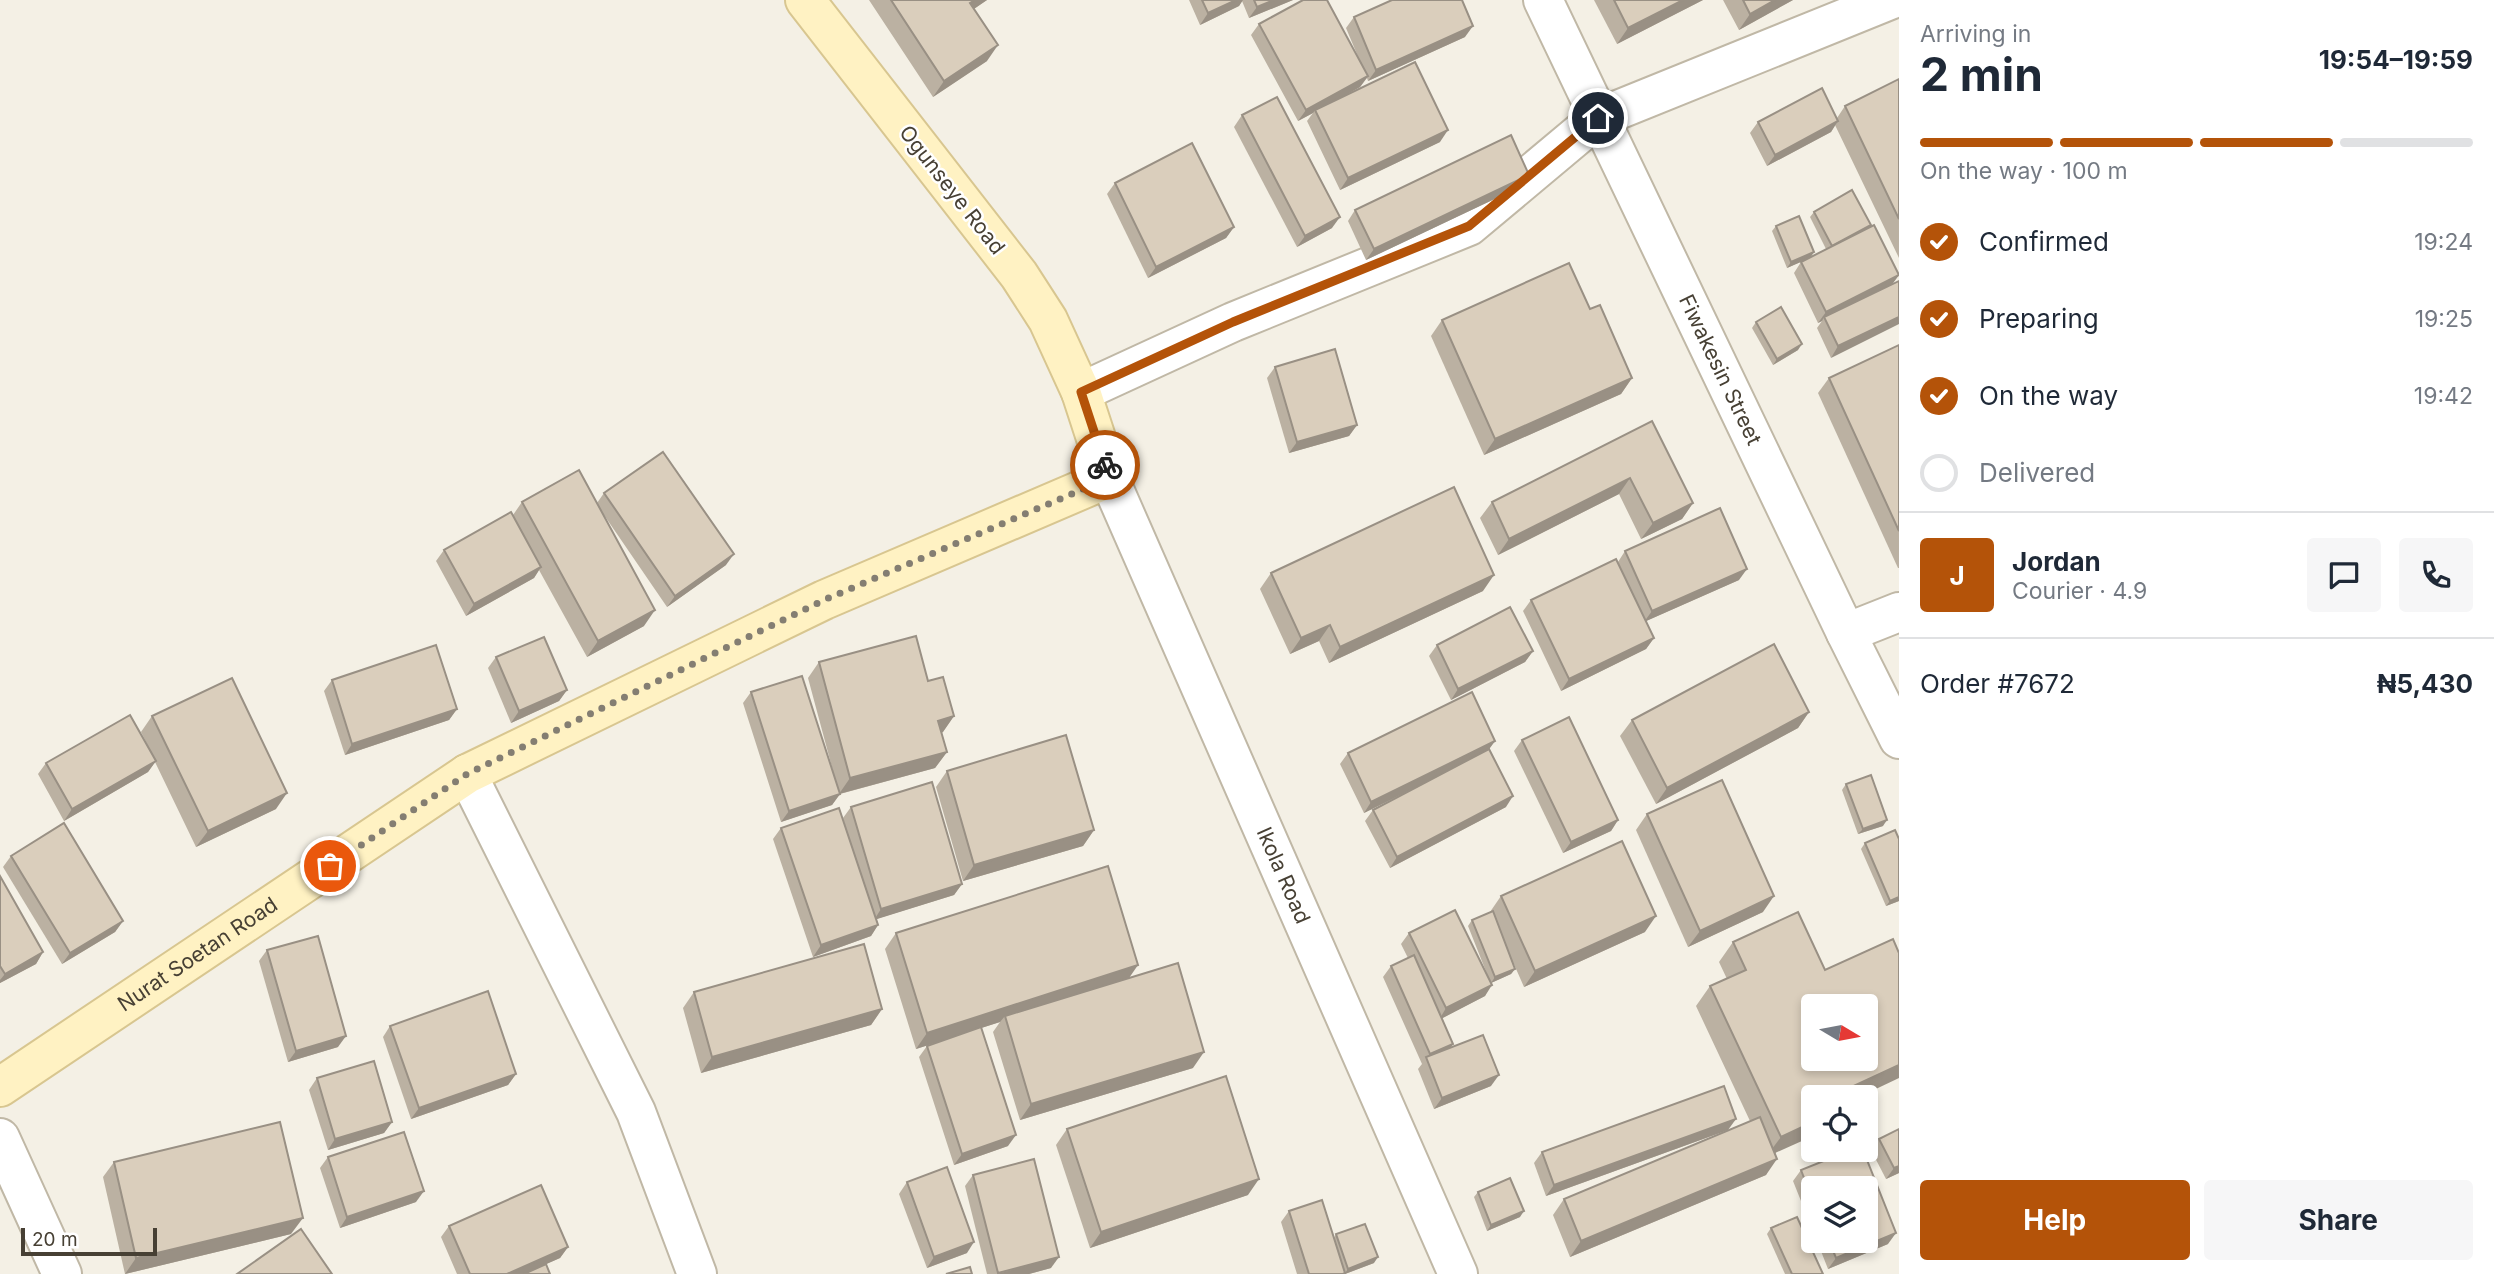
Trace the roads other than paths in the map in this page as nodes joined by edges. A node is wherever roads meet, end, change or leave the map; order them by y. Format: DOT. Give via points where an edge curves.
graph roads {
  1 [pos="805,0"];
  2 [pos="1543,0"];
  3 [pos="1890,0"];
  4 [pos="1598,118"];
  5 [pos="1081,392"];
  6 [pos="1109,478"];
  7 [pos="1899,612"];
  8 [pos="1846,633"];
  9 [pos="1899,739"];
  10 [pos="467,774"];
  11 [pos="0,1087"];
  12 [pos="0,1138"];
  13 [pos="62,1274"];
  14 [pos="697,1274"];
  15 [pos="1458,1274"];
  1 -- 5 [label="street, Ogunseye Road" via="1019,275 1048,320"];
  2 -- 4 [label="street, Fiwakesin Street"];
  3 -- 4 [label="street"];
  4 -- 5 [label="street" via="1469,226 1233,322"];
  4 -- 8 [label="street, Fiwakesin Street"];
  5 -- 6 [label="street"];
  6 -- 10 [label="street, Nurat Soetan Road" via="824,600"];
  6 -- 15 [label="street, Ikola Road"];
  7 -- 8 [label="street"];
  8 -- 9 [label="street, Fiwakesin Street"];
  10 -- 11 [label="street, Nurat Soetan Road"];
  10 -- 14 [label="street" via="636,1112"];
  12 -- 13 [label="street"];
}
